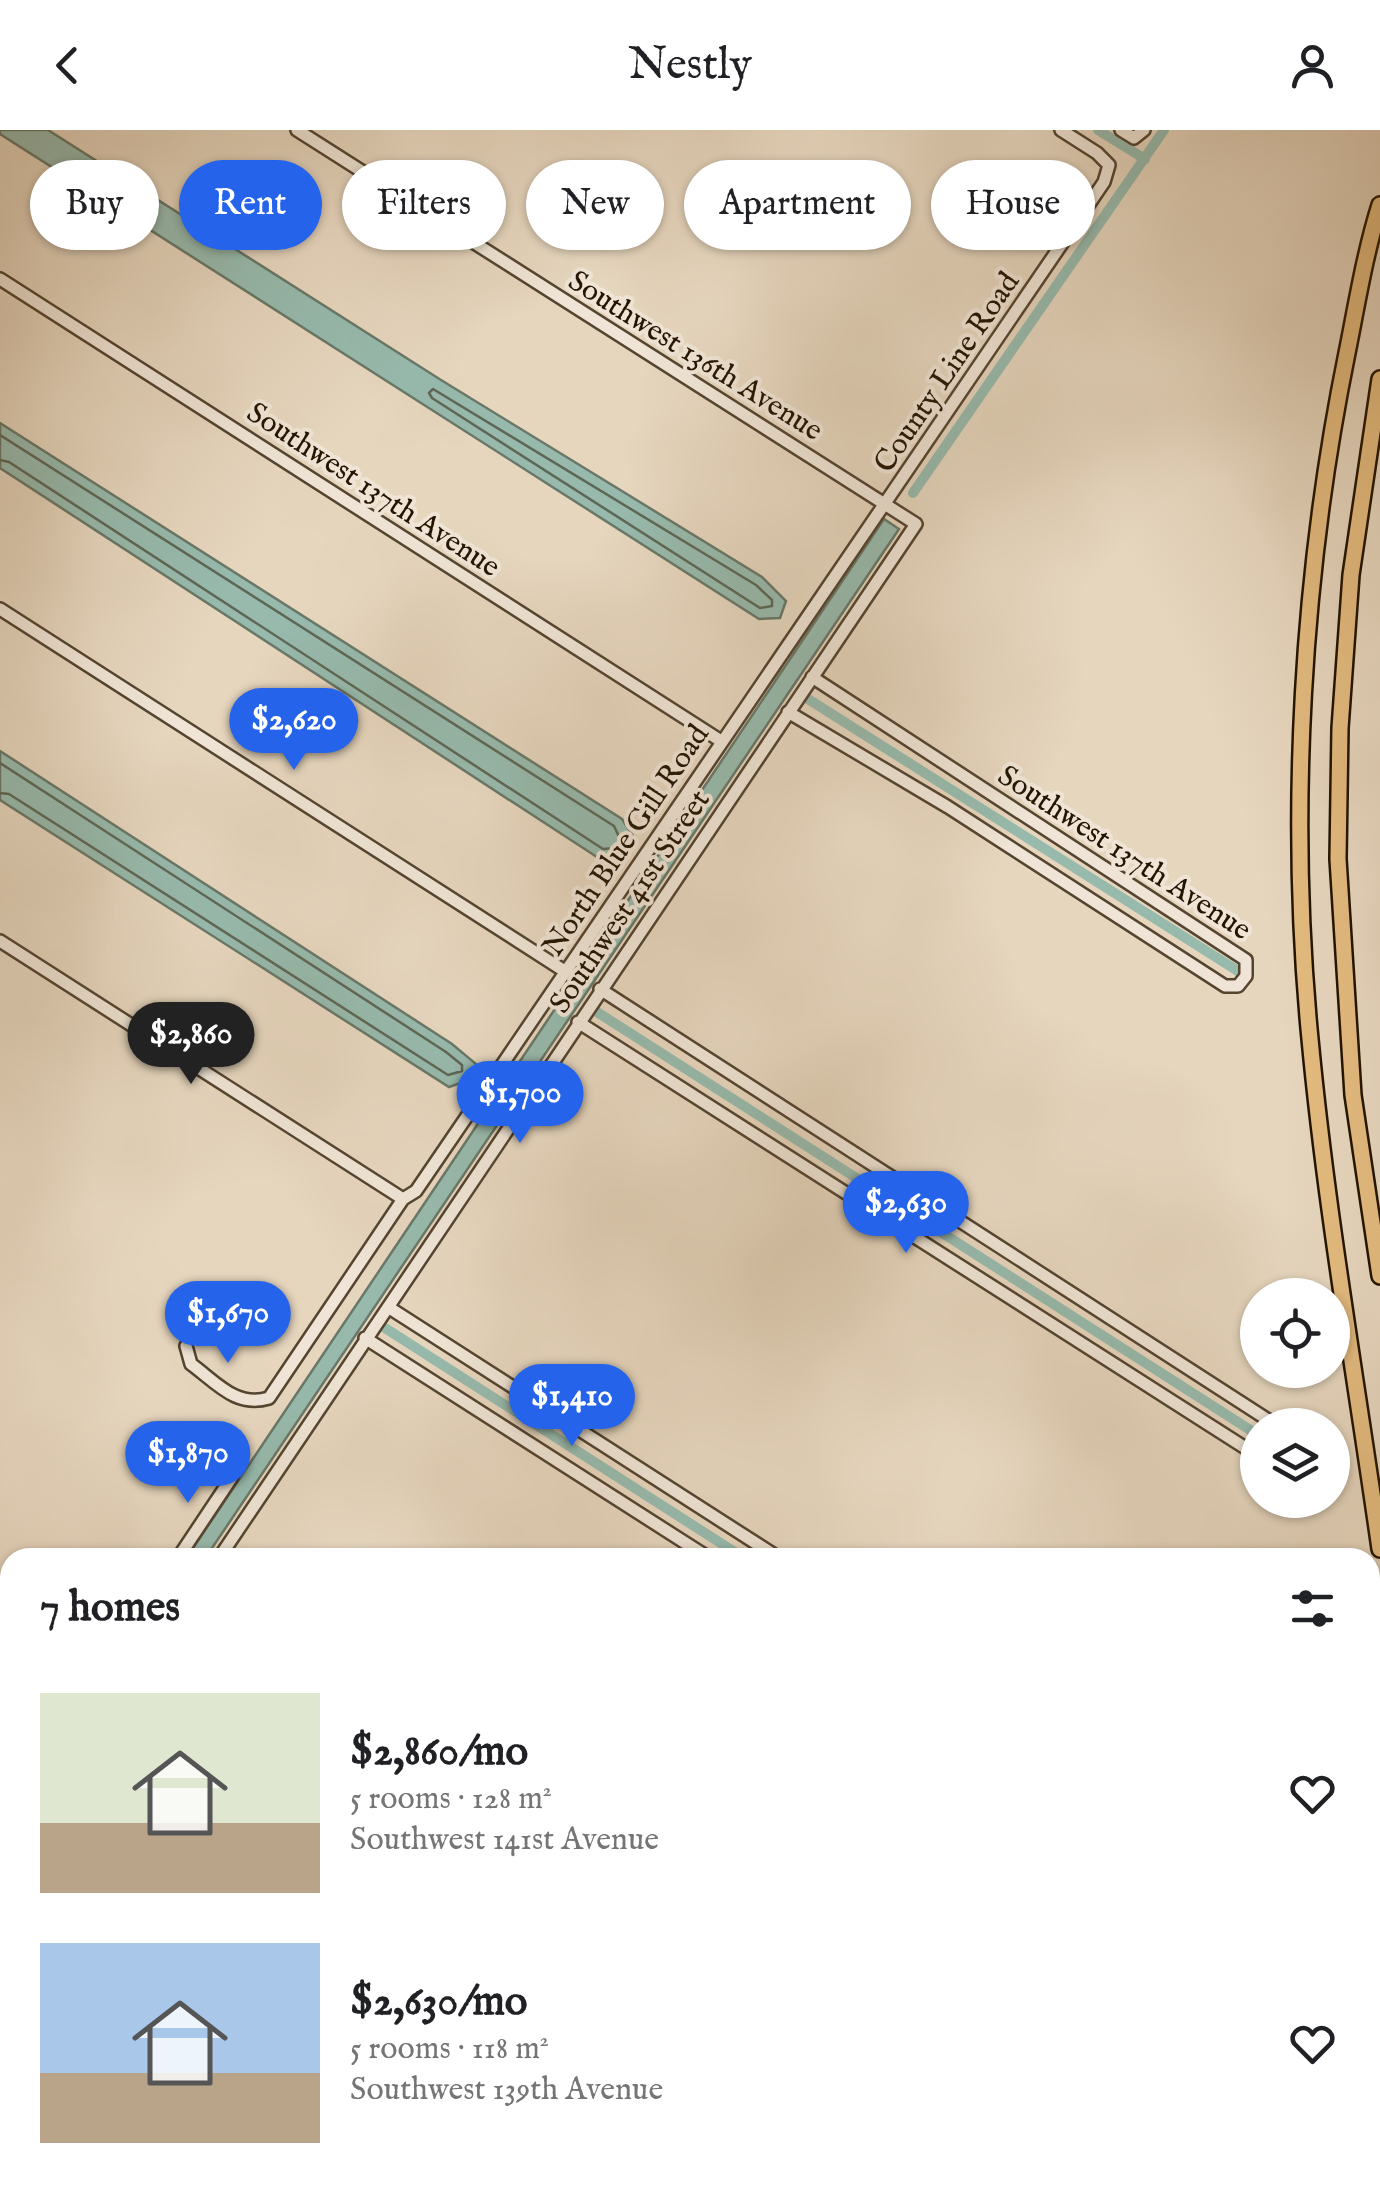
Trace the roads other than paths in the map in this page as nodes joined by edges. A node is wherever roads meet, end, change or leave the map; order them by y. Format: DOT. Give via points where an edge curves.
graph roads {
  1 [pos="297,130"];
  2 [pos="1061,130"];
  3 [pos="1121,130"];
  4 [pos="1139,134"];
  5 [pos="1380,205"];
  6 [pos="0,279"];
  7 [pos="1380,379"];
  8 [pos="884,504"];
  9 [pos="916,524"];
  10 [pos="0,610"];
  11 [pos="812,677"];
  12 [pos="788,712"];
  13 [pos="722,742"];
  14 [pos="0,941"];
  15 [pos="566,972"];
  16 [pos="600,989"];
  17 [pos="578,1022"];
  18 [pos="404,1199"];
  19 [pos="1380,1276"];
  20 [pos="388,1307"];
  21 [pos="365,1338"];
  22 [pos="186,1346"];
  23 [pos="1250,1408"];
  24 [pos="1240,1445"];
  25 [pos="232,1477"];
  26 [pos="185,1548"];
  27 [pos="226,1548"];
  28 [pos="692,1548"];
  29 [pos="762,1548"];
  30 [pos="1380,1548"];
  1 -- 8 [label="street, Southwest 136th Avenue"];
  2 -- 8 [label="street, County Line Road" via="1109,165 1104,182"];
  3 -- 4 [label="street"];
  5 -- 30 [label="highway" via="1330,436 1301,775 1310,1035"];
  6 -- 13 [label="street, Southwest 137th Avenue"];
  7 -- 19 [label="highway" via="1351,575 1338,859 1353,1095"];
  8 -- 9 [label="street, Southwest 136th Avenue"];
  8 -- 13 [label="street, North Blue Gill Road"];
  9 -- 11 [label="street, Southwest 41st Street"];
  10 -- 15 [label="street"];
  11 -- 12 [label="street, Southwest 41st Street"];
  11 -- 12 [label="street, Southwest 137th Avenue" via="1246,960 1246,976 1238,986 1224,986"];
  12 -- 16 [label="street, Southwest 41st Street"];
  13 -- 15 [label="street, North Blue Gill Road"];
  14 -- 18 [label="street"];
  15 -- 18 [label="street, North Blue Gill Road" via="416,1191"];
  16 -- 17 [label="street, Southwest 41st Street"];
  16 -- 23 [label="street"];
  17 -- 20 [label="street, Southwest 41st Street"];
  17 -- 24 [label="street"];
  18 -- 22 [label="street, North Blue Gill Road" via="269,1398 239,1399 190,1364"];
  20 -- 21 [label="street, Southwest 41st Street"];
  20 -- 29 [label="street"];
  21 -- 27 [label="street, Southwest 41st Street"];
  21 -- 28 [label="street"];
  25 -- 26 [label="street"];
}
